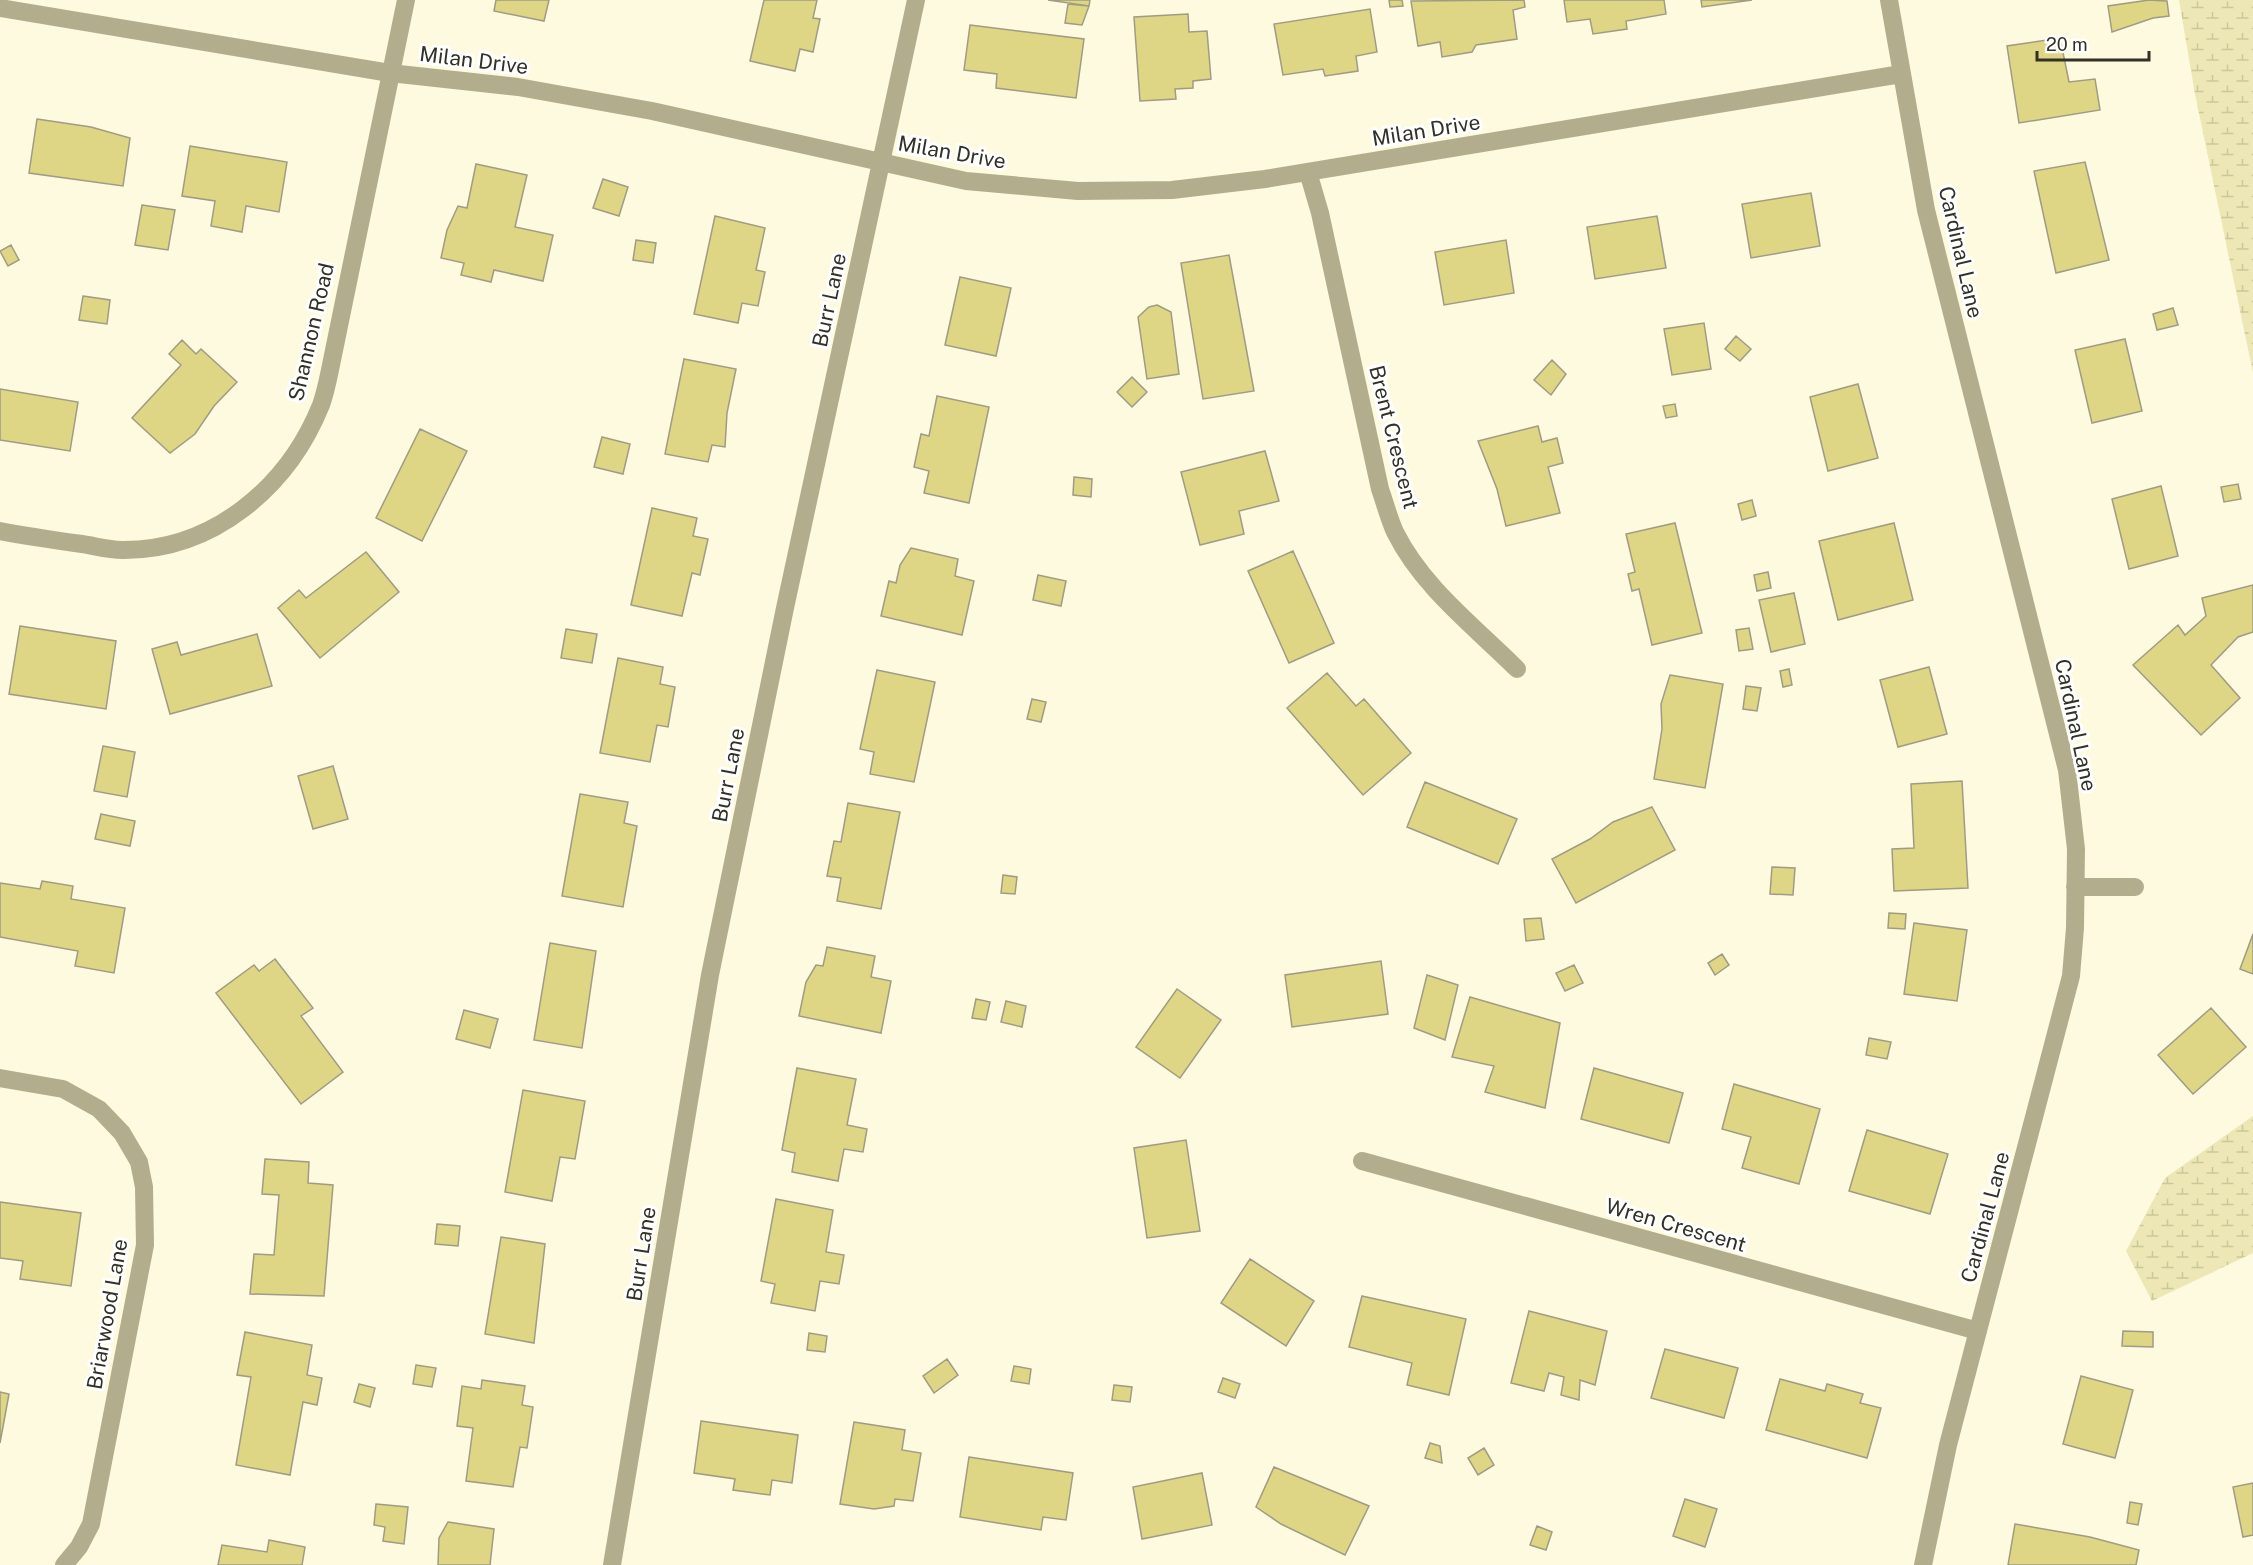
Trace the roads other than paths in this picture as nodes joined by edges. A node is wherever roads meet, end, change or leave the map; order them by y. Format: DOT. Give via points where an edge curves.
graph roads {
  1 [pos="406,0"];
  2 [pos="916,0"];
  3 [pos="1889,0"];
  4 [pos="0,8"];
  5 [pos="390,73"];
  6 [pos="1901,74"];
  7 [pos="882,163"];
  8 [pos="1308,172"];
  9 [pos="0,531"];
  10 [pos="1517,669"];
  11 [pos="2075,887"];
  12 [pos="2135,887"];
  13 [pos="0,1078"];
  14 [pos="1362,1161"];
  15 [pos="1978,1331"];
  16 [pos="64,1565"];
  17 [pos="612,1565"];
  18 [pos="1923,1565"];
  1 -- 5 [label="street, Shannon Road"];
  2 -- 7 [label="street, Burr Lane"];
  3 -- 6 [label="street, Cardinal Lane"];
  4 -- 5 [label="street, Milan Drive"];
  5 -- 7 [label="street, Milan Drive" via="518,87 630,107"];
  5 -- 9 [label="street, Shannon Road" via="321,404 296,452 267,488 236,515 210,530 162,547 121,550"];
  6 -- 8 [label="street, Milan Drive"];
  6 -- 11 [label="street, Cardinal Lane" via="1926,210 2067,770 2076,849"];
  7 -- 8 [label="street, Milan Drive" via="966,181 1078,191 1172,190"];
  7 -- 17 [label="street, Burr Lane" via="710,975"];
  8 -- 10 [label="street, Brent Crescent" via="1380,489 1395,531 1418,570 1448,604"];
  11 -- 12 [label="street"];
  11 -- 15 [label="street, Cardinal Lane" via="2071,976"];
  13 -- 16 [label="street, Briarwood Lane" via="63,1089 99,1108 122,1133 139,1162 144,1187 145,1245 91,1524"];
  14 -- 15 [label="street, Wren Crescent"];
  15 -- 18 [label="street, Cardinal Lane" via="1948,1445"];
}
